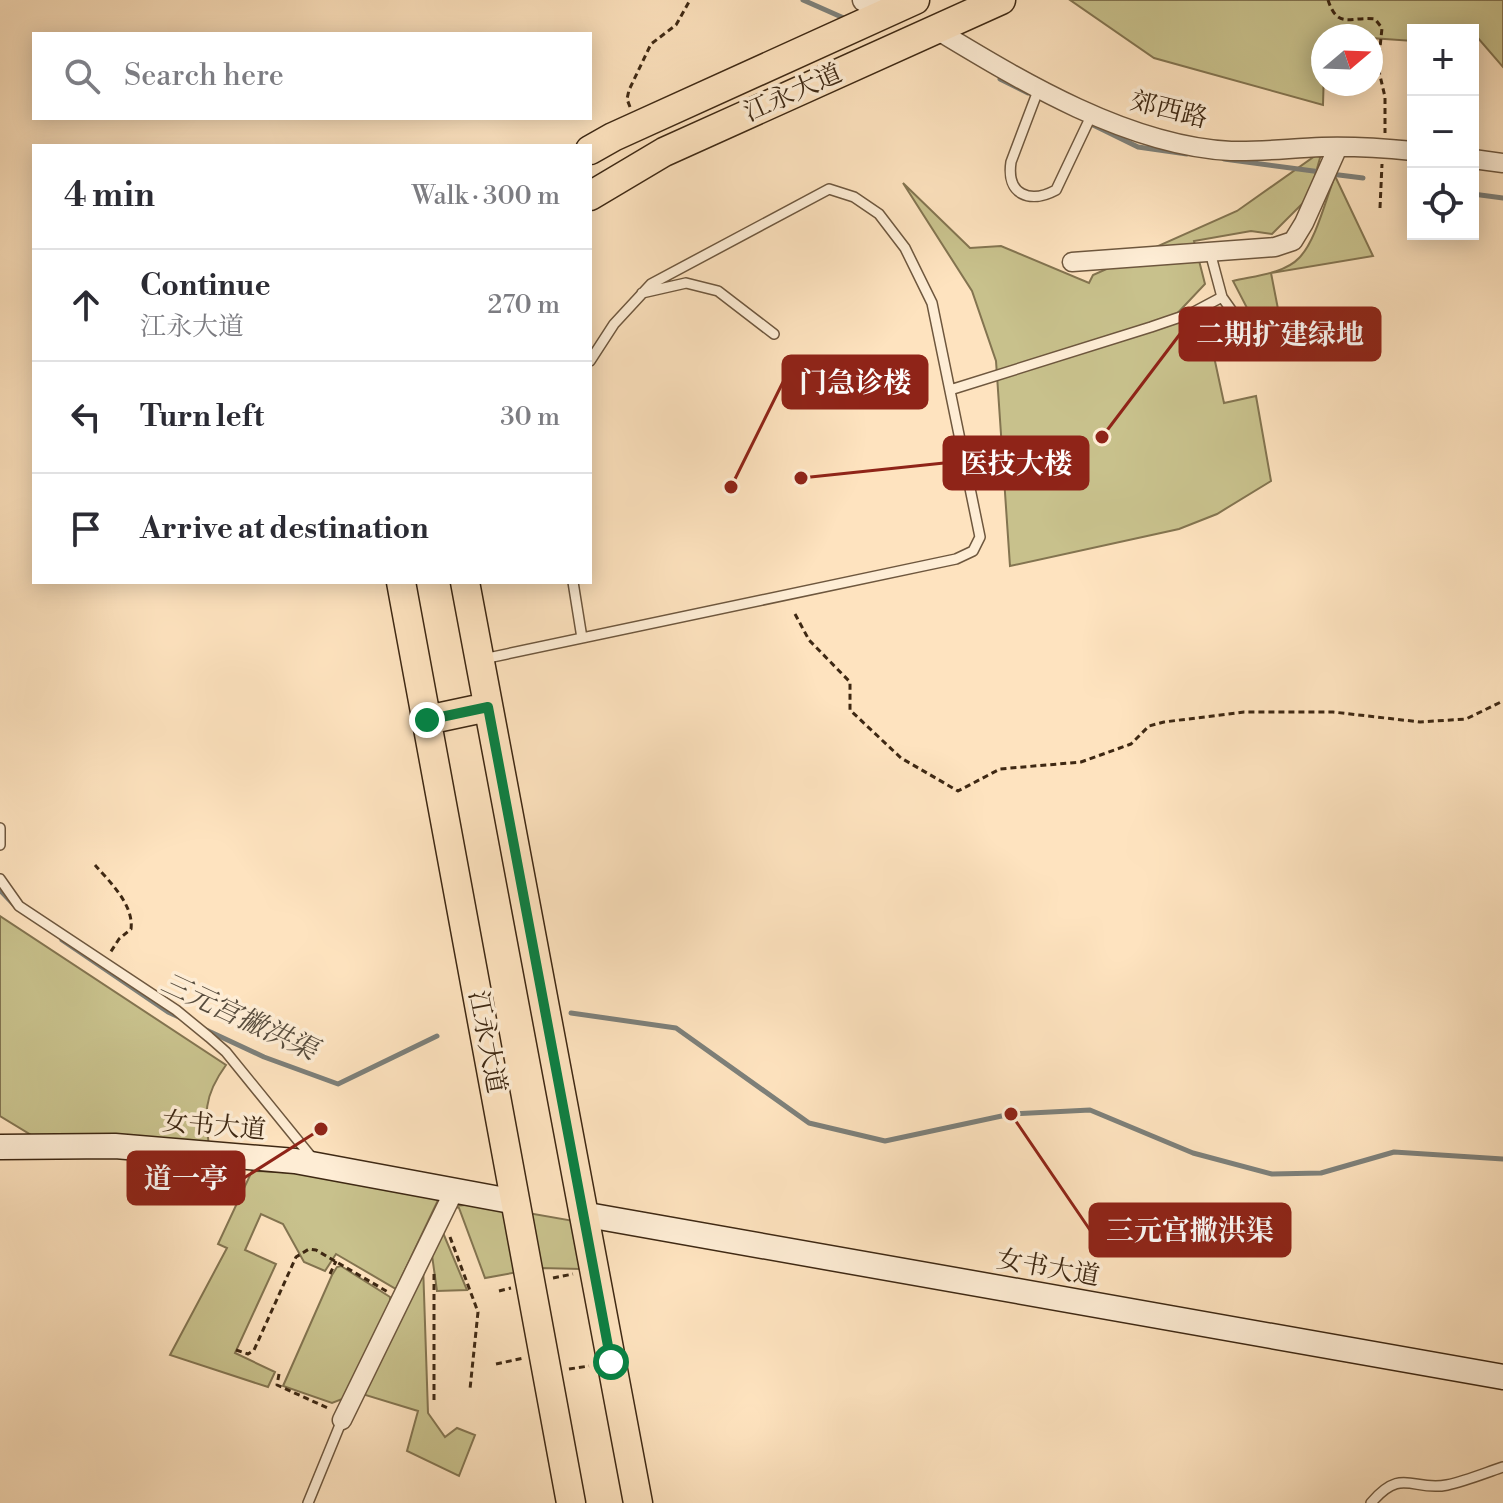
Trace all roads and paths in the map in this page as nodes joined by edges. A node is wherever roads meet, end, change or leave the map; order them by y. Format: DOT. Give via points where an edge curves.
graph roads {
  1 [pos="690,0"];
  2 [pos="864,0"];
  3 [pos="1001,0"];
  4 [pos="1328,0"];
  5 [pos="903,6"];
  6 [pos="935,29"];
  7 [pos="1037,94"];
  8 [pos="1089,120"];
  9 [pos="637,126"];
  10 [pos="1338,147"];
  11 [pos="1386,148"];
  12 [pos="592,149"];
  13 [pos="1407,150"];
  14 [pos="1479,160"];
  15 [pos="1503,163"];
  16 [pos="592,195"];
  17 [pos="1380,208"];
  18 [pos="1210,252"];
  19 [pos="1072,262"];
  20 [pos="642,293"];
  21 [pos="1222,297"];
  22 [pos="1331,314"];
  23 [pos="774,334"];
  24 [pos="592,358"];
  25 [pos="950,390"];
  26 [pos="401,584"];
  27 [pos="465,584"];
  28 [pos="573,584"];
  29 [pos="795,614"];
  30 [pos="582,638"];
  31 [pos="480,660"];
  32 [pos="1503,701"];
  33 [pos="488,707"];
  34 [pos="427,720"];
  35 [pos="0,828"];
  36 [pos="0,845"];
  37 [pos="95,865"];
  38 [pos="0,879"];
  39 [pos="104,963"];
  40 [pos="0,1147"];
  41 [pos="317,1165"];
  42 [pos="454,1191"];
  43 [pos="516,1202"];
  44 [pos="582,1214"];
  45 [pos="439,1220"];
  46 [pos="428,1243"];
  47 [pos="336,1261"];
  48 [pos="330,1274"];
  49 [pos="401,1299"];
  50 [pos="236,1350"];
  51 [pos="279,1374"];
  52 [pos="1503,1377"];
  53 [pos="470,1389"];
  54 [pos="434,1401"];
  55 [pos="343,1417"];
  56 [pos="1503,1467"];
  57 [pos="308,1503"];
  58 [pos="571,1503"];
  59 [pos="638,1503"];
  60 [pos="1371,1503"];
  1 -- 9 [label="path" via="676,25 651,44 629,90"];
  2 -- 5 [label="street"];
  3 -- 6 [label="main road, 江永大道"];
  4 -- 11 [label="path" via="1341,20 1375,19 1382,28 1378,67 1385,97"];
  5 -- 9 [label="main road, 江永大道"];
  6 -- 7 [label="street, 郊西路"];
  6 -- 16 [label="main road, 江永大道" via="664,152"];
  7 -- 8 [label="street, 郊西路"];
  7 -- 8 [label="lane" via="1009,173 1022,194 1039,197 1056,190"];
  8 -- 10 [label="street, 郊西路" via="1229,151"];
  9 -- 12 [label="main road, 江永大道"];
  10 -- 11 [label="street, 郊西路"];
  10 -- 18 [label="street" via="1293,241"];
  11 -- 13 [label="street, 郊西路"];
  11 -- 17 [label="path"];
  14 -- 15 [label="street"];
  18 -- 19 [label="street"];
  18 -- 21 [label="lane"];
  20 -- 23 [label="lane" via="686,283 718,291"];
  20 -- 24 [label="lane"];
  20 -- 25 [label="lane" via="829,189 854,197 879,214 905,248 932,303"];
  21 -- 22 [label="lane" via="1239,321 1254,325"];
  21 -- 25 [label="lane" via="1192,313"];
  25 -- 30 [label="lane" via="980,537 973,551 956,559"];
  26 -- 34 [label="main road, 江永大道"];
  27 -- 31 [label="main road"];
  28 -- 30 [label="lane"];
  29 -- 32 [label="path" via="809,640 850,682 850,710 901,758 958,791 1000,769 1081,762 1131,744 1149,726 1164,722 1244,712 1333,712 1420,722 1466,719"];
  30 -- 31 [label="lane"];
  31 -- 33 [label="main road"];
  33 -- 34 [label="main road"];
  33 -- 44 [label="main road"];
  34 -- 43 [label="main road, 江永大道"];
  35 -- 36 [label="lane"];
  37 -- 39 [label="path" via="132,922"];
  38 -- 39 [label="lane" via="19,906"];
  39 -- 41 [label="lane" via="176,1010 226,1052"];
  40 -- 41 [label="main road, 女书大道" via="115,1146"];
  41 -- 42 [label="main road, 女书大道"];
  42 -- 43 [label="main road, 女书大道"];
  42 -- 45 [label="street"];
  43 -- 58 [label="main road, 江永大道"];
  44 -- 52 [label="main road, 女书大道"];
  44 -- 59 [label="main road"];
  45 -- 46 [label="street"];
  45 -- 53 [label="path" via="478,1312"];
  46 -- 49 [label="street"];
  46 -- 54 [label="path" via="434,1271"];
  47 -- 48 [label="path"];
  47 -- 49 [label="path"];
  47 -- 50 [label="path" via="309,1249 296,1257 254,1350"];
  49 -- 55 [label="street"];
  51 -- 55 [label="path" via="277,1385"];
  55 -- 57 [label="lane"];
  56 -- 60 [label="lane" via="1444,1486 1405,1481 1383,1488"];
}
